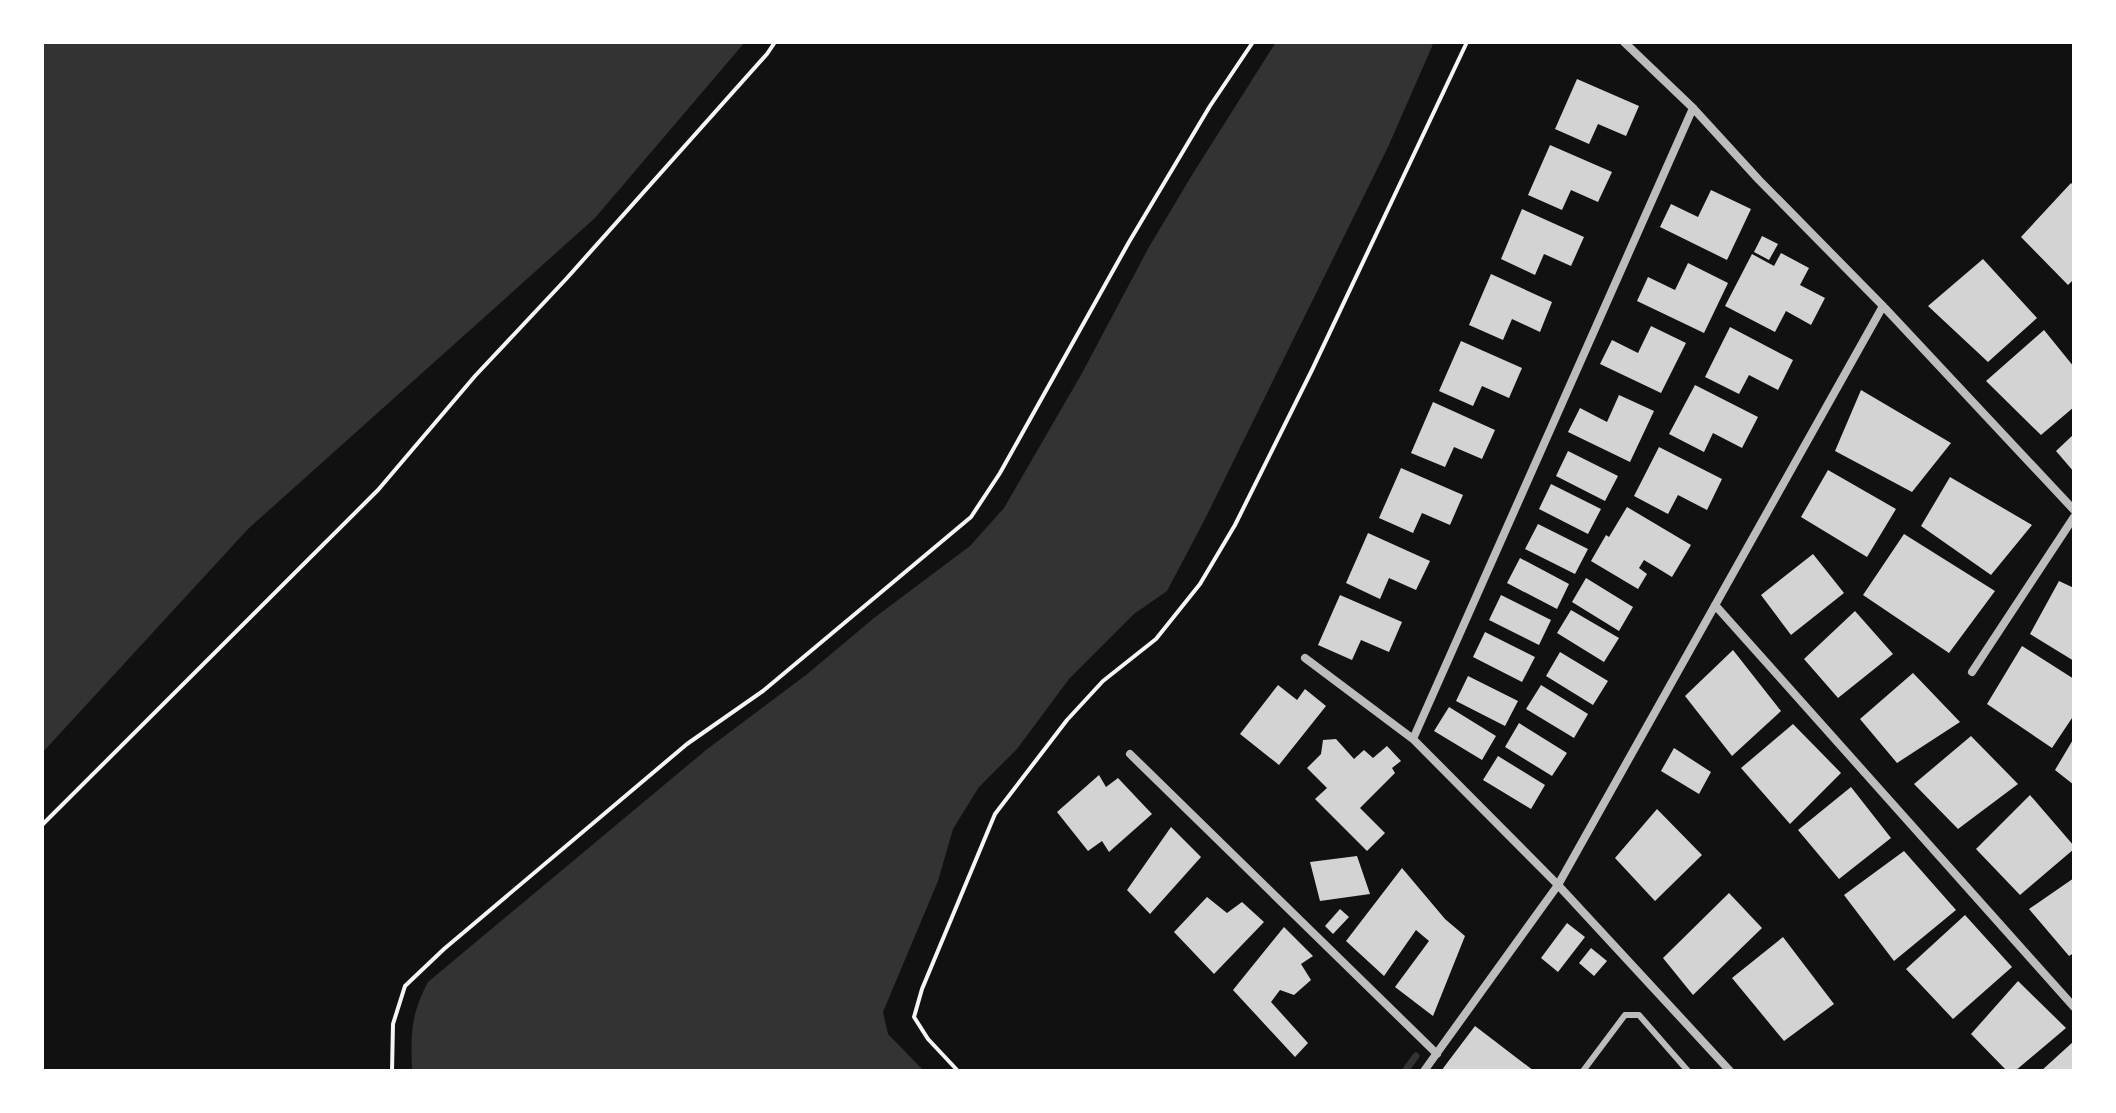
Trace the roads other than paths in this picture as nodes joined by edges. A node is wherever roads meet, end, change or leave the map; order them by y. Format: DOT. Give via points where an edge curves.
graph roads {
  1 [pos="1624,42"];
  2 [pos="1693,108"];
  3 [pos="1883,306"];
  4 [pos="2074,510"];
  5 [pos="2074,517"];
  6 [pos="1715,605"];
  7 [pos="1305,658"];
  8 [pos="1972,672"];
  9 [pos="1413,739"];
  10 [pos="1130,754"];
  11 [pos="1558,885"];
  12 [pos="2074,1007"];
  13 [pos="1437,1054"];
  14 [pos="1424,1071"];
  15 [pos="1583,1071"];
  16 [pos="1688,1071"];
  17 [pos="1730,1071"];
  1 -- 2 [label="street"];
  2 -- 3 [label="street"];
  2 -- 9 [label="street"];
  3 -- 4 [label="street"];
  3 -- 6 [label="street"];
  5 -- 8 [label="street"];
  6 -- 11 [label="street"];
  6 -- 12 [label="street"];
  7 -- 9 [label="street"];
  9 -- 11 [label="street"];
  10 -- 13 [label="street"];
  11 -- 13 [label="street"];
  11 -- 17 [label="street"];
  13 -- 14 [label="street"];
  15 -- 16 [label="lane" via="1625,1015 1639,1015"];
}
